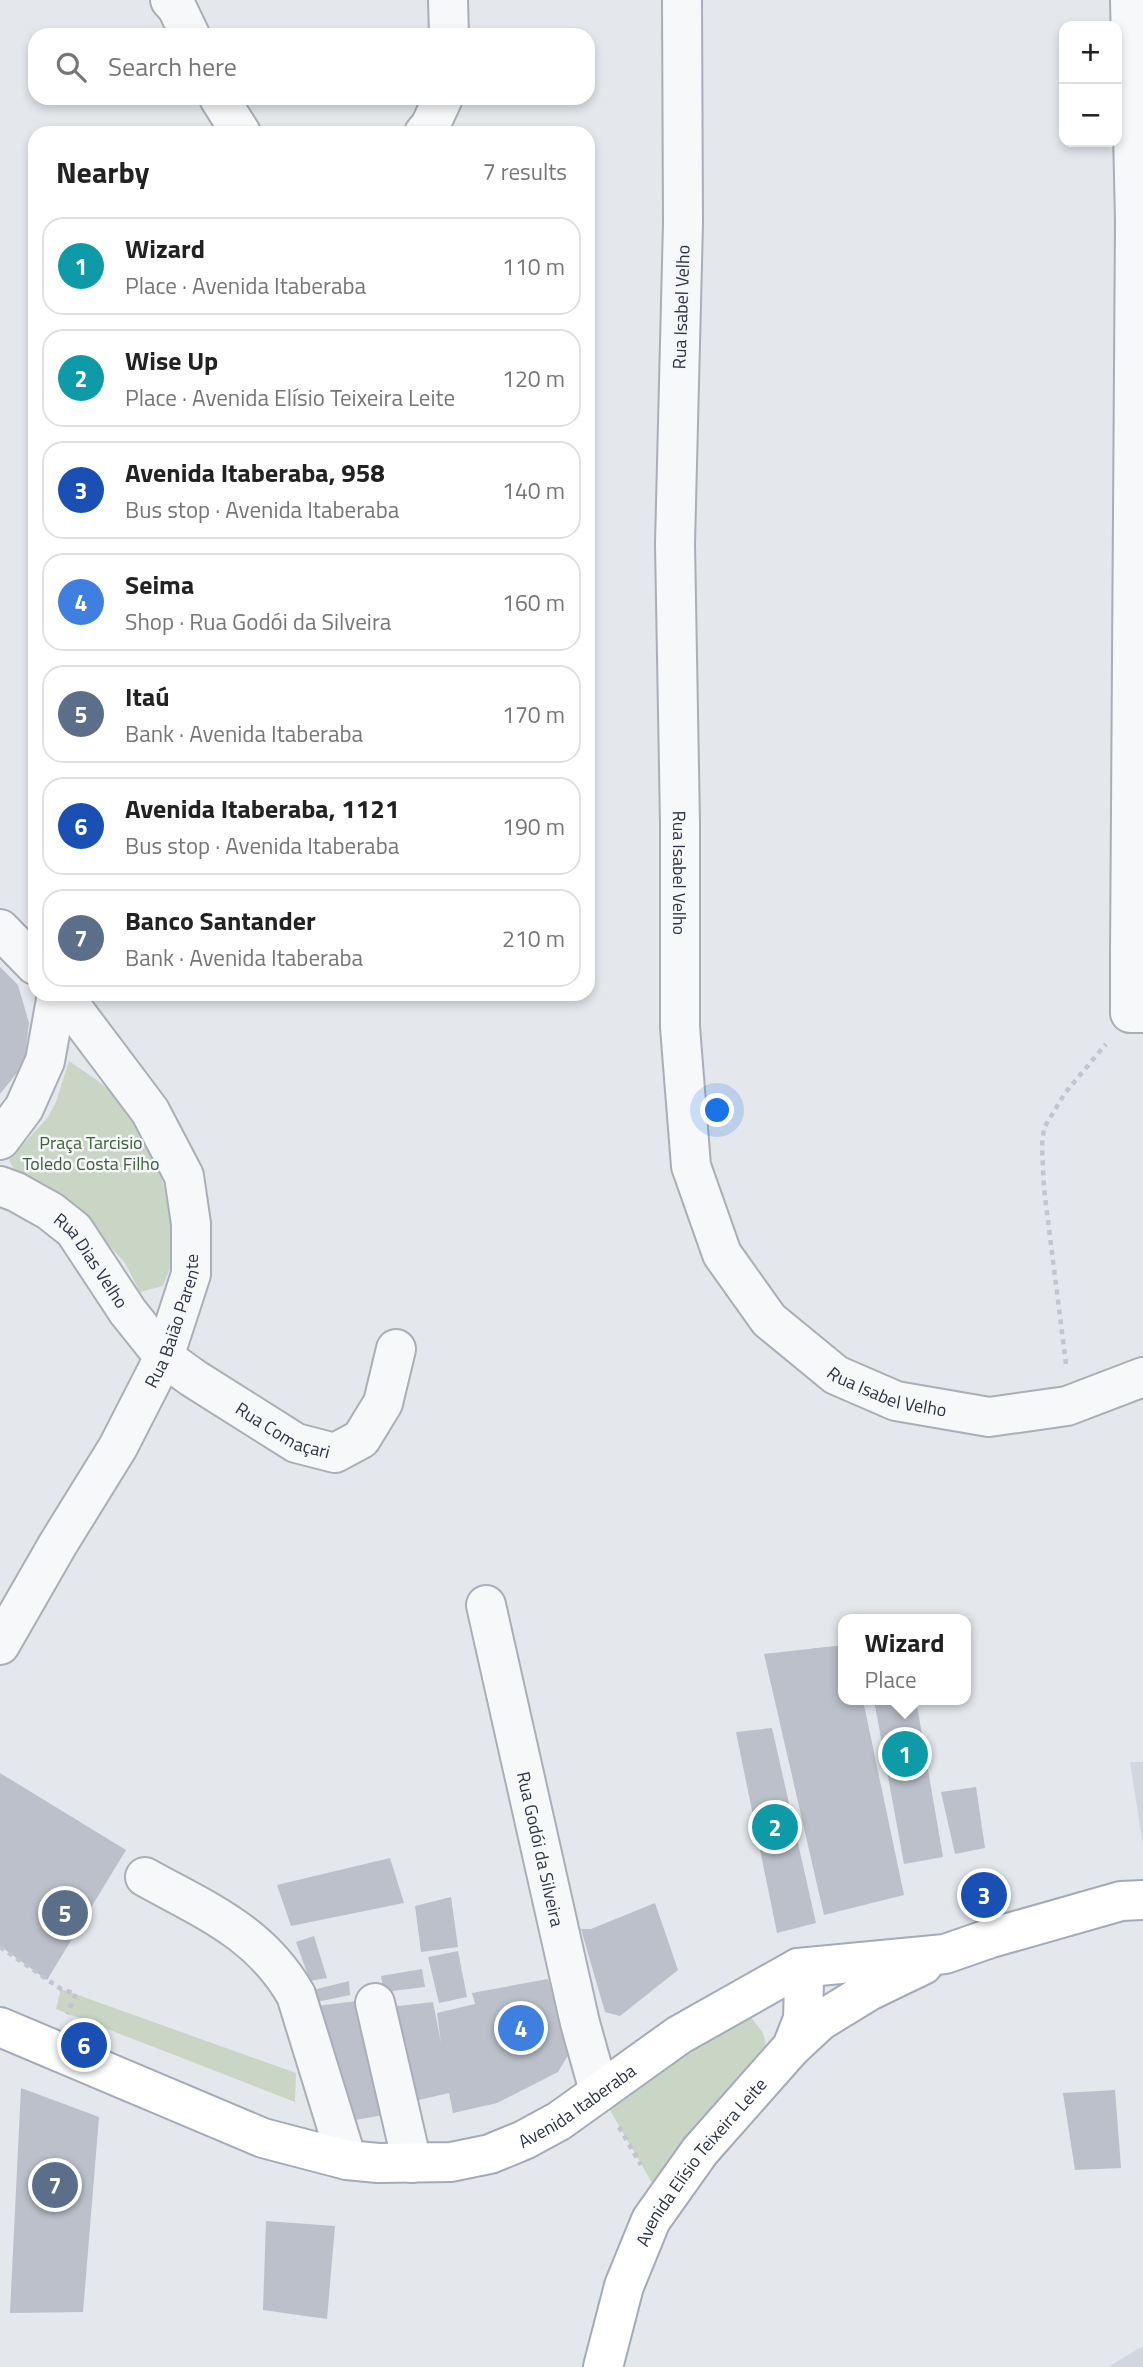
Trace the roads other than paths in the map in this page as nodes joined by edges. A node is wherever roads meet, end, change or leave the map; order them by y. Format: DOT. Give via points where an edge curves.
graph roads {
  1 [pos="170,0"];
  2 [pos="448,0"];
  3 [pos="682,0"];
  4 [pos="1130,0"];
  5 [pos="187,28"];
  6 [pos="449,28"];
  7 [pos="223,105"];
  8 [pos="440,105"];
  9 [pos="237,126"];
  10 [pos="430,126"];
  11 [pos="1139,219"];
  12 [pos="0,929"];
  13 [pos="28,958"];
  14 [pos="58,1001"];
  15 [pos="65,1001"];
  16 [pos="1137,1013"];
  17 [pos="0,1140"];
  18 [pos="0,1186"];
  19 [pos="396,1349"];
  20 [pos="164,1357"];
  21 [pos="1143,1377"];
  22 [pos="486,1605"];
  23 [pos="0,1645"];
  24 [pos="145,1877"];
  25 [pos="1143,1900"];
  26 [pos="945,1954"];
  27 [pos="798,1968"];
  28 [pos="375,2003"];
  29 [pos="0,2027"];
  30 [pos="792,2047"];
  31 [pos="599,2091"];
  32 [pos="347,2160"];
  33 [pos="412,2163"];
  34 [pos="603,2367"];
  1 -- 5 [label="street"];
  2 -- 6 [label="street"];
  3 -- 21 [label="street, Rua Isabel Velho" via="684,223 675,544 680,1027 691,1166 722,1254 769,1320 836,1375 896,1401 989,1416 1068,1406"];
  4 -- 11 [label="street"];
  7 -- 9 [label="street"];
  8 -- 10 [label="street"];
  11 -- 16 [label="street" via="1131,527"];
  12 -- 13 [label="street"];
  14 -- 17 [label="street" via="45,1061 24,1108"];
  15 -- 20 [label="street, Rua Baião Parente" via="150,1111 184,1176 191,1224 191,1274"];
  18 -- 20 [label="street, Rua Dias Velho" via="50,1211 74,1230"];
  19 -- 20 [label="street, Rua Comaçari" via="383,1403 361,1439 335,1453 296,1443"];
  20 -- 23 [label="street, Rua Baião Parente" via="118,1447"];
  22 -- 31 [label="street, Rua Godói da Silveira"];
  24 -- 32 [label="street" via="238,1929 283,1973 296,1996"];
  25 -- 26 [label="main road, Avenida Itaberaba" via="1121,1901"];
  26 -- 27 [label="main road, Avenida Itaberaba"];
  26 -- 30 [label="main road" via="869,1991 820,2021"];
  27 -- 30 [label="main road, Avenida Elísio Teixeira Leite" via="804,1982 803,2019"];
  27 -- 31 [label="main road, Avenida Itaberaba" via="679,2035"];
  28 -- 33 [label="street"];
  29 -- 32 [label="main road, Avenida Itaberaba" via="263,2137"];
  30 -- 34 [label="main road, Avenida Elísio Teixeira Leite" via="700,2151 651,2220 624,2287"];
  31 -- 33 [label="main road, Avenida Itaberaba" via="559,2121 490,2154"];
  32 -- 33 [label="main road, Avenida Itaberaba"];
}
